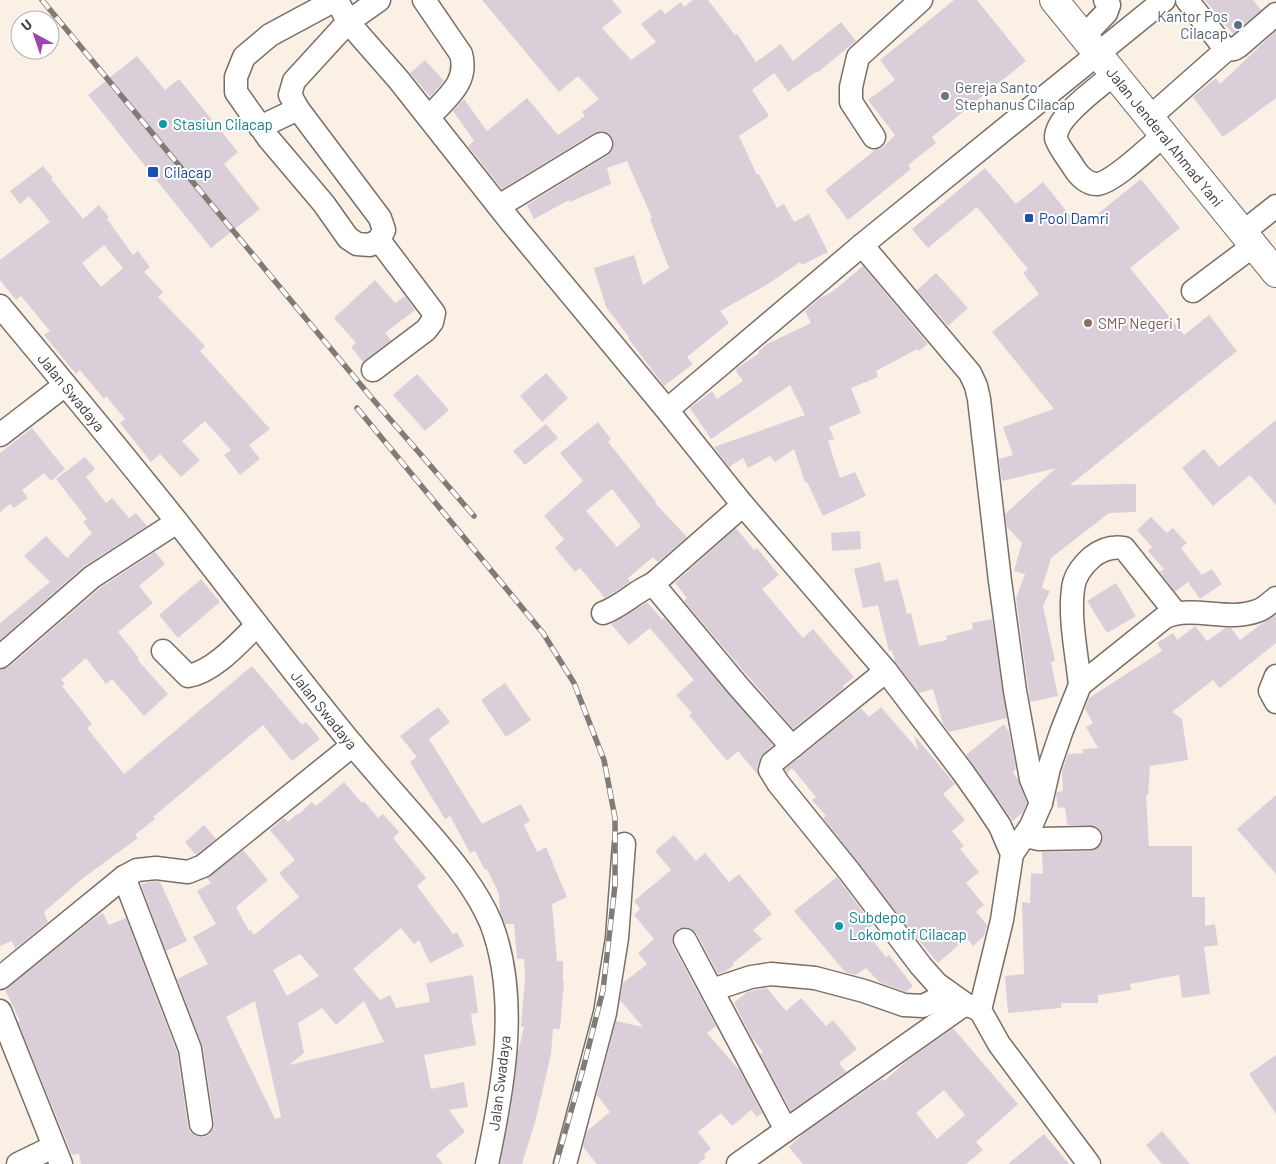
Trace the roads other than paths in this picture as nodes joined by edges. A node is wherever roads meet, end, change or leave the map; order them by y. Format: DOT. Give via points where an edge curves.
graph roads {
  1 [pos="336,0"];
  2 [pos="379,0"];
  3 [pos="424,0"];
  4 [pos="921,0"];
  5 [pos="1054,0"];
  6 [pos="1105,0"];
  7 [pos="1164,0"];
  8 [pos="1187,0"];
  9 [pos="1276,14"];
  10 [pos="348,22"];
  11 [pos="1226,50"];
  12 [pos="1098,55"];
  13 [pos="298,109"];
  14 [pos="428,117"];
  15 [pos="260,126"];
  16 [pos="1156,127"];
  17 [pos="874,137"];
  18 [pos="601,144"];
  19 [pos="499,206"];
  20 [pos="1276,206"];
  21 [pos="1248,239"];
  22 [pos="379,240"];
  23 [pos="862,245"];
  24 [pos="1276,273"];
  25 [pos="1193,291"];
  26 [pos="0,306"];
  27 [pos="373,370"];
  28 [pos="65,385"];
  29 [pos="667,410"];
  30 [pos="0,435"];
  31 [pos="743,505"];
  32 [pos="177,522"];
  33 [pos="653,584"];
  34 [pos="1276,598"];
  35 [pos="1175,612"];
  36 [pos="603,613"];
  37 [pos="256,625"];
  38 [pos="163,651"];
  39 [pos="0,657"];
  40 [pos="886,671"];
  41 [pos="1276,676"];
  42 [pos="1080,685"];
  43 [pos="1276,702"];
  44 [pos="352,745"];
  45 [pos="792,747"];
  46 [pos="1041,803"];
  47 [pos="1025,836"];
  48 [pos="1090,838"];
  49 [pos="624,844"];
  50 [pos="1012,854"];
  51 [pos="124,876"];
  52 [pos="684,940"];
  53 [pos="0,978"];
  54 [pos="712,990"];
  55 [pos="965,1002"];
  56 [pos="0,1011"];
  57 [pos="201,1124"];
  58 [pos="786,1130"];
  59 [pos="57,1156"];
  60 [pos="18,1164"];
  61 [pos="487,1164"];
  62 [pos="564,1164"];
  63 [pos="738,1164"];
  64 [pos="1089,1164"];
  1 -- 10 [label="street"];
  1 -- 15 [label="street" via="270,34 244,57 236,77 236,92"];
  2 -- 10 [label="street"];
  3 -- 14 [label="street" via="461,54 464,64 455,90"];
  4 -- 17 [label="street" via="858,57 851,102"];
  5 -- 12 [label="main road, Jalan Jenderal Ahmad Yani"];
  6 -- 12 [label="street" via="1109,5"];
  7 -- 12 [label="street"];
  8 -- 11 [label="street"];
  9 -- 11 [label="street" via="1239,46"];
  10 -- 13 [label="street" via="294,81 290,95"];
  10 -- 14 [label="street"];
  11 -- 16 [label="street"];
  12 -- 16 [label="main road, Jalan Jenderal Ahmad Yani"];
  12 -- 16 [label="street" via="1058,129 1056,140 1076,171 1087,182 1097,184 1110,179"];
  12 -- 23 [label="street"];
  13 -- 15 [label="street"];
  13 -- 22 [label="street" via="380,218 384,230"];
  14 -- 19 [label="street"];
  15 -- 22 [label="street" via="348,238 357,244"];
  16 -- 21 [label="main road, Jalan Jenderal Ahmad Yani"];
  18 -- 19 [label="street"];
  19 -- 29 [label="street"];
  20 -- 21 [label="street"];
  21 -- 24 [label="main road, Jalan Jenderal Ahmad Yani"];
  21 -- 25 [label="street"];
  22 -- 27 [label="street" via="434,313 426,330"];
  23 -- 29 [label="street"];
  23 -- 46 [label="street" via="970,373 976,386 1015,691 1031,779"];
  26 -- 28 [label="street, Jalan Swadaya"];
  28 -- 30 [label="street"];
  28 -- 32 [label="street, Jalan Swadaya"];
  29 -- 31 [label="street"];
  31 -- 33 [label="street"];
  31 -- 40 [label="street"];
  32 -- 37 [label="street, Jalan Swadaya"];
  32 -- 39 [label="street" via="92,577"];
  33 -- 36 [label="street"];
  33 -- 45 [label="street"];
  34 -- 35 [label="street" via="1255,612"];
  35 -- 42 [label="street"];
  35 -- 42 [label="street" via="1124,548 1113,546 1097,552 1085,563 1073,587 1072,611"];
  37 -- 38 [label="street" via="240,643 198,674 188,676"];
  37 -- 44 [label="street, Jalan Swadaya"];
  40 -- 45 [label="street"];
  40 -- 50 [label="street" via="984,802 1000,826"];
  41 -- 43 [label="street" via="1270,691"];
  42 -- 46 [label="street" via="1059,737"];
  44 -- 51 [label="street" via="203,866 188,872 156,868 137,870"];
  44 -- 61 [label="street, Jalan Swadaya" via="455,863 491,924 505,985 506,1048"];
  45 -- 55 [label="street" via="772,763 770,770 778,783 921,966 937,984"];
  46 -- 47 [label="street"];
  47 -- 48 [label="street" via="1039,839"];
  47 -- 50 [label="street"];
  49 -- 62 [label="street" via="617,938 605,1013"];
  50 -- 55 [label="street" via="1002,920"];
  51 -- 53 [label="street"];
  51 -- 57 [label="street" via="190,1049"];
  52 -- 54 [label="street"];
  54 -- 55 [label="street" via="771,974 815,978 904,1004 923,1006"];
  54 -- 58 [label="street"];
  55 -- 58 [label="street"];
  55 -- 64 [label="street"];
  56 -- 59 [label="street"];
  58 -- 63 [label="street"];
  59 -- 60 [label="street"];
}
